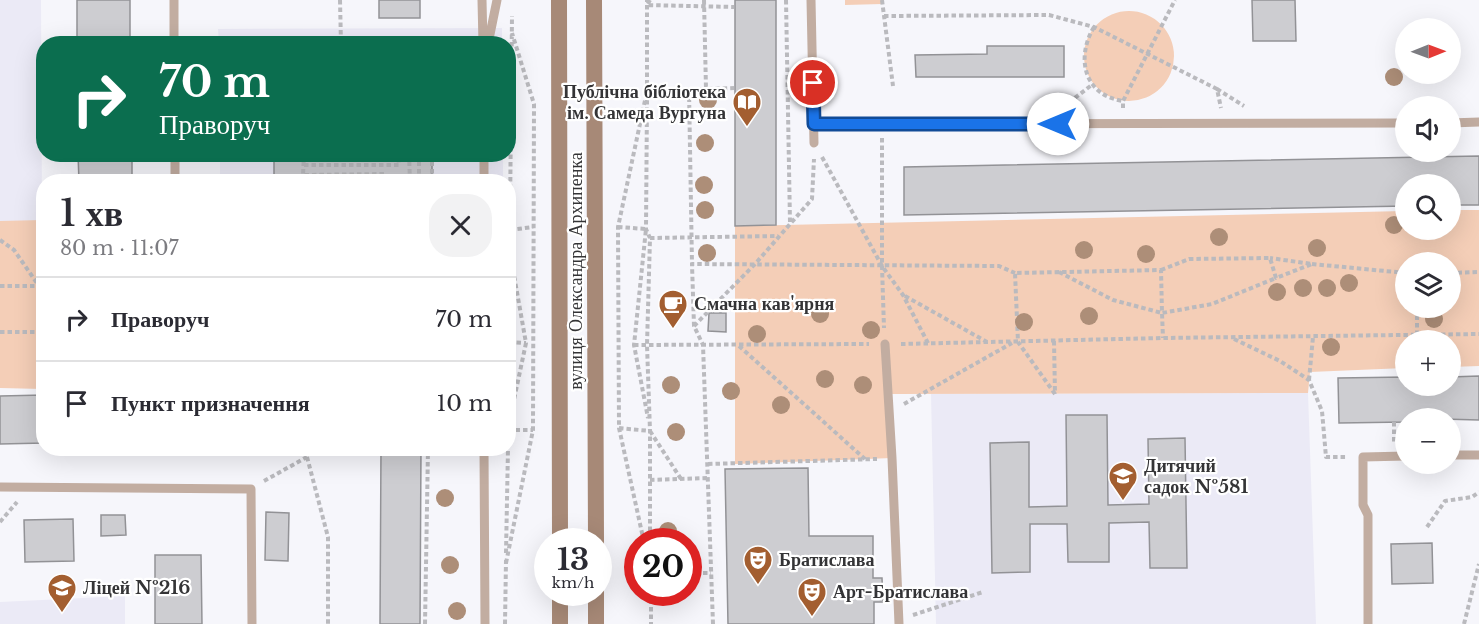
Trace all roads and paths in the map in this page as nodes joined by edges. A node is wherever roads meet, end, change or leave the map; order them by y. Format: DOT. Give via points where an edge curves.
graph roads {
  1 [pos="174,0"];
  2 [pos="340,0"];
  3 [pos="482,0"];
  4 [pos="497,0"];
  5 [pos="559,0"];
  6 [pos="594,0"];
  7 [pos="704,0"];
  8 [pos="786,0"];
  9 [pos="811,0"];
  10 [pos="882,0"];
  11 [pos="1175,0"];
  12 [pos="648,2"];
  13 [pos="704,6"];
  14 [pos="734,7"];
  15 [pos="512,11"];
  16 [pos="884,16"];
  17 [pos="1094,27"];
  18 [pos="512,33"];
  19 [pos="174,36"];
  20 [pos="341,36"];
  21 [pos="483,36"];
  22 [pos="490,36"];
  23 [pos="512,36"];
  24 [pos="513,36"];
  25 [pos="516,46"];
  26 [pos="1147,54"];
  27 [pos="1093,84"];
  28 [pos="893,86"];
  29 [pos="734,88"];
  30 [pos="706,89"];
  31 [pos="689,90"];
  32 [pos="647,91"];
  33 [pos="1062,107"];
  34 [pos="1224,123"];
  35 [pos="1395,123"];
  36 [pos="1461,123"];
  37 [pos="1479,123"];
  38 [pos="814,124"];
  39 [pos="882,124"];
  40 [pos="814,143"];
  41 [pos="400,162"];
  42 [pos="304,165"];
  43 [pos="303,174"];
  44 [pos="321,174"];
  45 [pos="333,174"];
  46 [pos="345,174"];
  47 [pos="357,174"];
  48 [pos="367,174"];
  49 [pos="378,174"];
  50 [pos="386,174"];
  51 [pos="790,223"];
  52 [pos="534,227"];
  53 [pos="618,227"];
  54 [pos="646,229"];
  55 [pos="516,230"];
  56 [pos="779,236"];
  57 [pos="650,238"];
  58 [pos="693,238"];
  59 [pos="0,240"];
  60 [pos="1270,258"];
  61 [pos="692,264"];
  62 [pos="754,264"];
  63 [pos="1312,264"];
  64 [pos="882,266"];
  65 [pos="1161,270"];
  66 [pos="1058,271"];
  67 [pos="1395,272"];
  68 [pos="1479,272"];
  69 [pos="1015,273"];
  70 [pos="1461,273"];
  71 [pos="1275,278"];
  72 [pos="36,279"];
  73 [pos="0,286"];
  74 [pos="36,286"];
  75 [pos="516,286"];
  76 [pos="903,295"];
  77 [pos="1162,313"];
  78 [pos="694,326"];
  79 [pos="0,332"];
  80 [pos="36,332"];
  81 [pos="1461,334"];
  82 [pos="1479,334"];
  83 [pos="1395,335"];
  84 [pos="1313,337"];
  85 [pos="1163,338"];
  86 [pos="1231,338"];
  87 [pos="1054,341"];
  88 [pos="516,342"];
  89 [pos="988,342"];
  90 [pos="1016,342"];
  91 [pos="526,343"];
  92 [pos="885,344"];
  93 [pos="634,345"];
  94 [pos="647,345"];
  95 [pos="703,345"];
  96 [pos="929,345"];
  97 [pos="738,346"];
  98 [pos="1309,380"];
  99 [pos="516,391"];
  100 [pos="889,411"];
  101 [pos="619,428"];
  102 [pos="516,429"];
  103 [pos="533,430"];
  104 [pos="650,431"];
  105 [pos="1479,454"];
  106 [pos="1461,455"];
  107 [pos="428,456"];
  108 [pos="484,456"];
  109 [pos="508,456"];
  110 [pos="1395,456"];
  111 [pos="307,457"];
  112 [pos="1363,457"];
  113 [pos="708,464"];
  114 [pos="709,478"];
  115 [pos="681,479"];
  116 [pos="650,480"];
  117 [pos="0,487"];
  118 [pos="251,489"];
  119 [pos="1479,492"];
  120 [pos="1427,527"];
  121 [pos="560,528"];
  122 [pos="596,528"];
  123 [pos="641,528"];
  124 [pos="650,528"];
  125 [pos="506,563"];
  126 [pos="1479,564"];
  127 [pos="702,573"];
  128 [pos="711,573"];
  129 [pos="983,592"];
  130 [pos="560,606"];
  131 [pos="596,606"];
  132 [pos="651,606"];
  133 [pos="899,621"];
  134 [pos="252,624"];
  135 [pos="328,624"];
  136 [pos="425,624"];
  137 [pos="485,624"];
  138 [pos="505,624"];
  139 [pos="560,624"];
  140 [pos="596,624"];
  141 [pos="651,624"];
  142 [pos="713,624"];
  143 [pos="1368,624"];
  144 [pos="1464,624"];
  1 -- 19 [label="lane"];
  2 -- 20 [label="path"];
  3 -- 21 [label="lane"];
  4 -- 22 [label="lane"];
  5 -- 121 [label="main road, вулиця Олександра Архипенка"];
  6 -- 122 [label="main road, вулиця Олександра Архипенка"];
  7 -- 13 [label="path"];
  8 -- 51 [label="path"];
  9 -- 38 [label="lane"];
  10 -- 16 [label="path"];
  11 -- 26 [label="path"];
  12 -- 13 [label="path"];
  12 -- 32 [label="path"];
  13 -- 14 [label="path"];
  13 -- 30 [label="path"];
  15 -- 18 [label="path"];
  16 -- 17 [label="path" via="1049,15"];
  16 -- 28 [label="path"];
  17 -- 26 [label="path"];
  17 -- 27 [label="path" via="1083,55"];
  18 -- 23 [label="path"];
  18 -- 24 [label="path"];
  25 -- 52 [label="path" via="534,105"];
  26 -- 27 [label="path" via="1123,101 1104,94"];
  26 -- 34 [label="path" via="1217,89"];
  27 -- 33 [label="path"];
  29 -- 30 [label="path"];
  30 -- 31 [label="path"];
  31 -- 32 [label="path"];
  31 -- 58 [label="path"];
  32 -- 53 [label="path"];
  32 -- 54 [label="path"];
  34 -- 35 [label="lane"];
  34 -- 39 [label="lane"];
  36 -- 37 [label="lane"];
  38 -- 39 [label="lane"];
  38 -- 40 [label="lane"];
  39 -- 64 [label="path"];
  40 -- 51 [label="path" via="812,199"];
  40 -- 64 [label="path"];
  41 -- 42 [label="path"];
  42 -- 43 [label="path"];
  44 -- 45 [label="path"];
  45 -- 46 [label="path"];
  46 -- 47 [label="path"];
  47 -- 48 [label="path"];
  48 -- 49 [label="path"];
  49 -- 50 [label="path"];
  51 -- 56 [label="path"];
  52 -- 55 [label="path"];
  52 -- 103 [label="path"];
  53 -- 54 [label="path"];
  53 -- 101 [label="path"];
  54 -- 57 [label="path"];
  54 -- 93 [label="path"];
  56 -- 58 [label="path"];
  56 -- 62 [label="path"];
  57 -- 58 [label="path"];
  57 -- 94 [label="path"];
  58 -- 61 [label="path"];
  59 -- 72 [label="path" via="14,250"];
  60 -- 63 [label="path"];
  60 -- 65 [label="path" via="1189,259"];
  60 -- 71 [label="path"];
  61 -- 62 [label="path"];
  61 -- 78 [label="path"];
  62 -- 64 [label="path"];
  62 -- 78 [label="path"];
  63 -- 67 [label="path"];
  63 -- 71 [label="path"];
  64 -- 69 [label="path" via="999,266"];
  64 -- 76 [label="path"];
  64 -- 92 [label="path"];
  65 -- 66 [label="path"];
  65 -- 77 [label="path"];
  66 -- 69 [label="path"];
  66 -- 77 [label="path" via="1113,300"];
  68 -- 70 [label="path"];
  69 -- 90 [label="path"];
  71 -- 77 [label="path" via="1212,304"];
  73 -- 74 [label="path"];
  75 -- 91 [label="path"];
  76 -- 89 [label="path"];
  76 -- 96 [label="path"];
  77 -- 85 [label="path"];
  78 -- 95 [label="path"];
  79 -- 80 [label="path"];
  81 -- 82 [label="path"];
  83 -- 84 [label="path"];
  84 -- 86 [label="path"];
  84 -- 98 [label="path"];
  85 -- 86 [label="path"];
  85 -- 87 [label="path"];
  86 -- 98 [label="path"];
  87 -- 90 [label="path"];
  87 -- 90 [label="path" via="1055,394"];
  88 -- 91 [label="path"];
  89 -- 90 [label="path"];
  89 -- 96 [label="path"];
  90 -- 100 [label="path"];
  91 -- 99 [label="path"];
  92 -- 96 [label="path"];
  92 -- 97 [label="path"];
  92 -- 100 [label="lane"];
  93 -- 94 [label="path"];
  93 -- 104 [label="path"];
  94 -- 95 [label="path"];
  94 -- 104 [label="path"];
  95 -- 97 [label="path"];
  95 -- 113 [label="path"];
  97 -- 113 [label="path" via="866,459"];
  98 -- 112 [label="path" via="1322,411 1326,457"];
  100 -- 133 [label="lane"];
  101 -- 104 [label="path"];
  101 -- 123 [label="path"];
  102 -- 103 [label="path"];
  103 -- 125 [label="path"];
  104 -- 115 [label="path"];
  104 -- 116 [label="path"];
  105 -- 106 [label="lane"];
  107 -- 136 [label="path"];
  108 -- 137 [label="lane"];
  109 -- 125 [label="path"];
  110 -- 112 [label="lane"];
  111 -- 118 [label="path"];
  111 -- 135 [label="path" via="328,537"];
  112 -- 143 [label="lane" via="1364,505 1368,515"];
  113 -- 114 [label="path"];
  114 -- 115 [label="path"];
  114 -- 128 [label="path"];
  115 -- 116 [label="path"];
  116 -- 124 [label="path"];
  117 -- 118 [label="lane"];
  118 -- 134 [label="lane"];
  119 -- 120 [label="path" via="1472,497 1445,501"];
  125 -- 138 [label="path"];
  126 -- 144 [label="path"];
  127 -- 128 [label="path"];
  128 -- 142 [label="path"];
  129 -- 133 [label="path"];
  130 -- 139 [label="main road"];
  131 -- 140 [label="main road"];
  132 -- 141 [label="path"];
}
